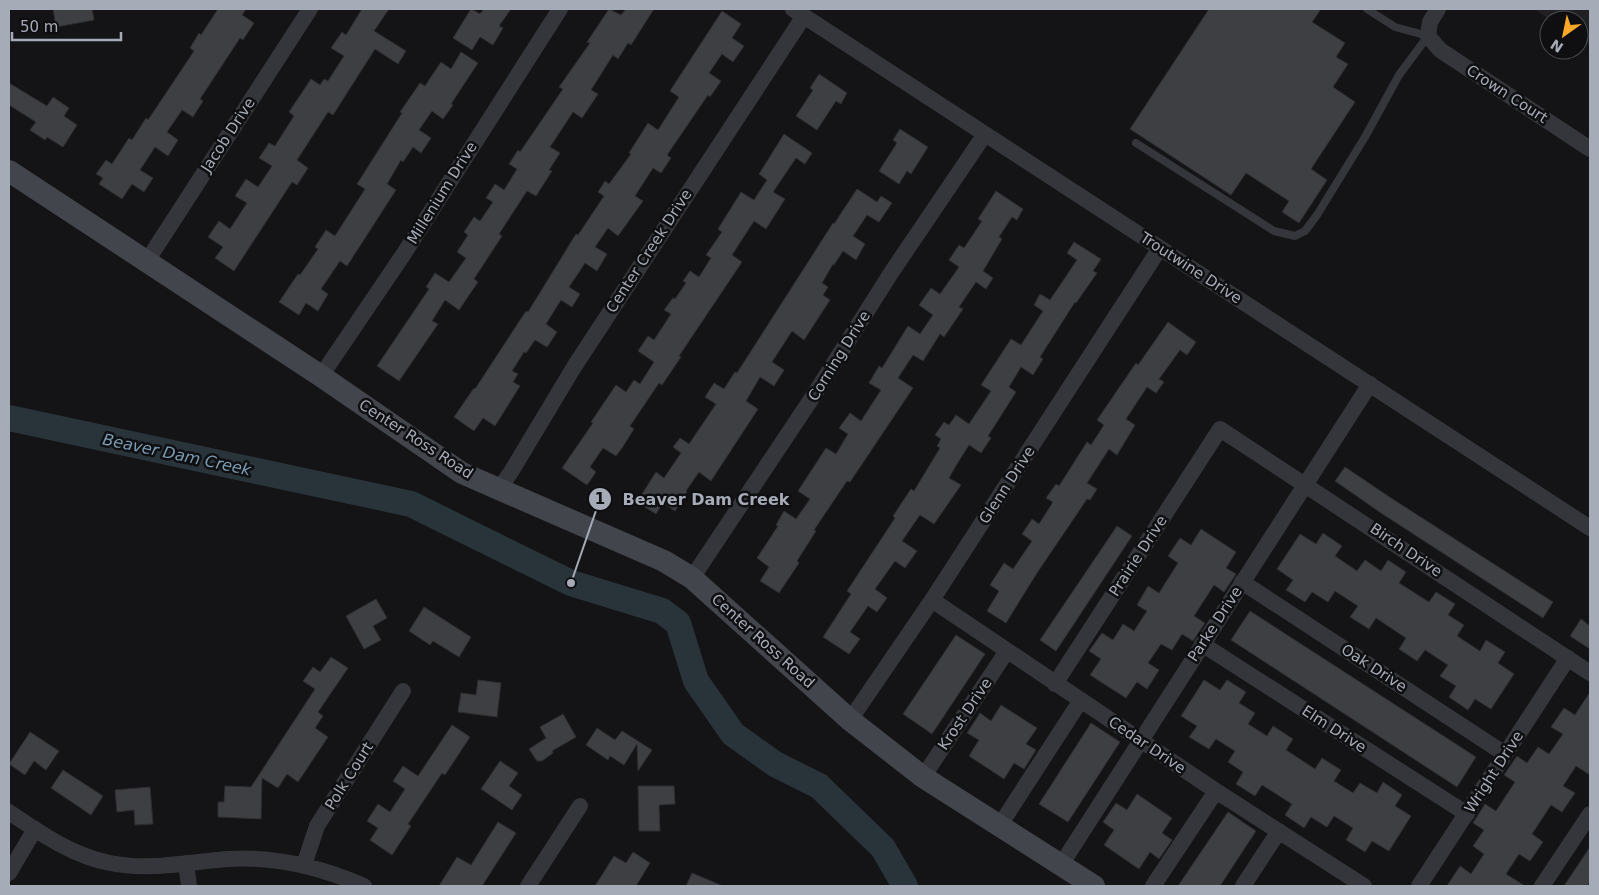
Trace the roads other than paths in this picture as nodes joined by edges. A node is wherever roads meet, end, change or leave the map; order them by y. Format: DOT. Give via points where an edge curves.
graph roads {
  1 [pos="310,9"];
  2 [pos="560,9"];
  3 [pos="1367,9"];
  4 [pos="1438,9"];
  5 [pos="798,12"];
  6 [pos="1428,36"];
  7 [pos="985,134"];
  8 [pos="1136,143"];
  9 [pos="1590,149"];
  10 [pos="9,171"];
  11 [pos="1160,248"];
  12 [pos="147,261"];
  13 [pos="321,376"];
  14 [pos="1370,384"];
  15 [pos="1220,429"];
  16 [pos="1305,484"];
  17 [pos="499,489"];
  18 [pos="1590,528"];
  19 [pos="692,578"];
  20 [pos="1242,582"];
  21 [pos="932,600"];
  22 [pos="1202,644"];
  23 [pos="1007,651"];
  24 [pos="1568,658"];
  25 [pos="1590,673"];
  26 [pos="1055,684"];
  27 [pos="403,691"];
  28 [pos="1081,700"];
  29 [pos="850,720"];
  30 [pos="1141,740"];
  31 [pos="1505,754"];
  32 [pos="924,776"];
  33 [pos="1216,791"];
  34 [pos="580,806"];
  35 [pos="9,812"];
  36 [pos="1467,814"];
  37 [pos="1590,814"];
  38 [pos="1000,825"];
  39 [pos="35,829"];
  40 [pos="1279,831"];
  41 [pos="186,863"];
  42 [pos="1061,865"];
  43 [pos="304,866"];
  44 [pos="9,873"];
  45 [pos="1355,884"];
  46 [pos="189,886"];
  47 [pos="364,886"];
  48 [pos="528,886"];
  49 [pos="1094,886"];
  50 [pos="1153,886"];
  51 [pos="1243,886"];
  52 [pos="1419,886"];
  53 [pos="1542,886"];
  1 -- 12 [label="street, Jacob Drive"];
  2 -- 13 [label="street, Millenium Drive" via="403,255"];
  3 -- 6 [label="lane" via="1395,27"];
  4 -- 6 [label="street" via="1430,22"];
  5 -- 7 [label="street, Troutwine Drive"];
  5 -- 17 [label="street, Center Creek Drive"];
  6 -- 8 [label="lane" via="1400,75 1317,216 1305,231 1295,236 1274,231"];
  6 -- 9 [label="street, Crown Court" via="1440,50"];
  7 -- 11 [label="street, Troutwine Drive"];
  7 -- 19 [label="street, Corning Drive"];
  10 -- 12 [label="street, Center Ross Road"];
  11 -- 14 [label="street, Troutwine Drive"];
  11 -- 21 [label="street, Glenn Drive"];
  12 -- 13 [label="street, Center Ross Road"];
  13 -- 17 [label="street, Center Ross Road" via="462,473"];
  14 -- 16 [label="street, Parke Drive"];
  14 -- 18 [label="street, Troutwine Drive"];
  15 -- 16 [label="street, Birch Drive"];
  15 -- 26 [label="street, Prairie Drive"];
  16 -- 20 [label="street, Parke Drive"];
  16 -- 24 [label="street, Birch Drive"];
  17 -- 19 [label="street, Center Ross Road" via="664,561"];
  19 -- 29 [label="street, Center Ross Road"];
  20 -- 22 [label="street, Parke Drive"];
  20 -- 31 [label="street, Oak Drive"];
  21 -- 23 [label="street, Cedar Drive"];
  21 -- 29 [label="street, Glenn Drive"];
  22 -- 30 [label="street, Parke Drive"];
  22 -- 36 [label="street, Elm Drive"];
  23 -- 26 [label="street, Cedar Drive"];
  23 -- 32 [label="street, Krost Drive"];
  24 -- 25 [label="street, Birch Drive"];
  24 -- 31 [label="street, Wright Drive"];
  26 -- 28 [label="street, Cedar Drive"];
  27 -- 43 [label="street, Polk Court" via="317,826"];
  28 -- 30 [label="street, Cedar Drive"];
  28 -- 38 [label="street"];
  29 -- 32 [label="street, Center Ross Road"];
  30 -- 33 [label="street, Cedar Drive"];
  30 -- 42 [label="street, Parke Drive"];
  31 -- 36 [label="street, Wright Drive"];
  32 -- 38 [label="street, Center Ross Road"];
  33 -- 40 [label="street, Cedar Drive"];
  33 -- 50 [label="street"];
  34 -- 48 [label="street"];
  35 -- 39 [label="street"];
  36 -- 52 [label="street, Wright Drive"];
  37 -- 53 [label="street"];
  38 -- 42 [label="street, Center Ross Road"];
  39 -- 41 [label="street" via="78,854 109,863 140,867"];
  39 -- 44 [label="street"];
  40 -- 45 [label="street, Cedar Drive"];
  40 -- 51 [label="street"];
  41 -- 43 [label="street" via="269,858"];
  41 -- 46 [label="street"];
  42 -- 49 [label="street, Center Ross Road"];
  43 -- 47 [label="street"];
}
